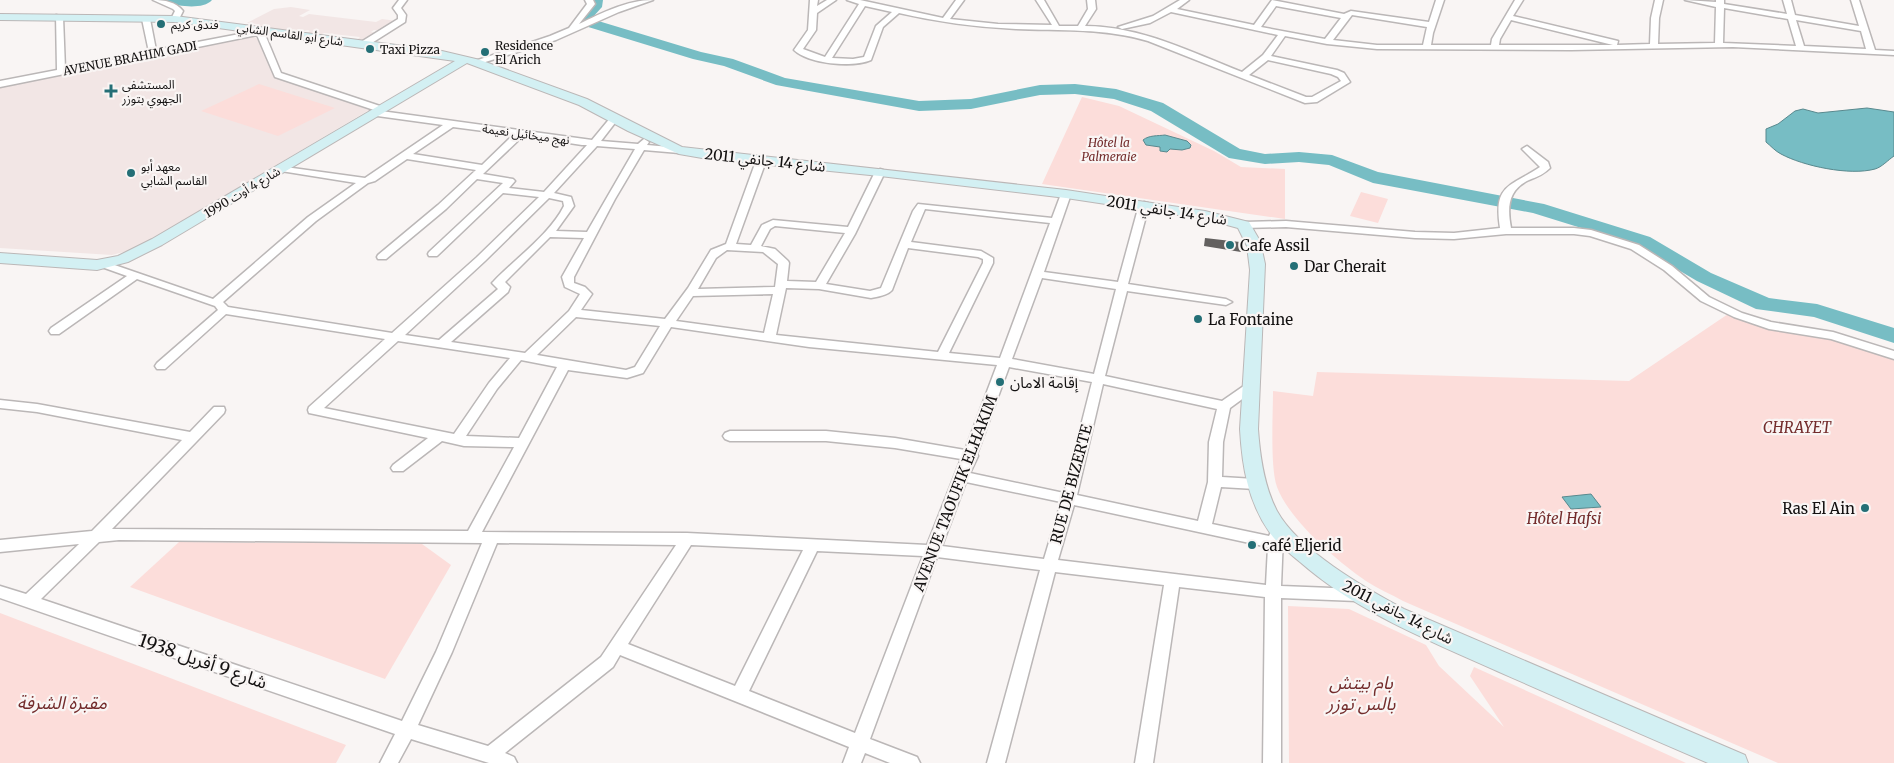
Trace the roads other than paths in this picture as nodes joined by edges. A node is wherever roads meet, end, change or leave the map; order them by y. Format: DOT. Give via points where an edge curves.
graph roads {
  1 [pos="157,0"];
  2 [pos="403,0"];
  3 [pos="589,0"];
  4 [pos="649,0"];
  5 [pos="814,0"];
  6 [pos="832,0"];
  7 [pos="851,0"];
  8 [pos="960,0"];
  9 [pos="1040,0"];
  10 [pos="1091,0"];
  11 [pos="1440,0"];
  12 [pos="1519,0"];
  13 [pos="1659,0"];
  14 [pos="1689,0"];
  15 [pos="1787,0"];
  16 [pos="1855,0"];
  17 [pos="1181,1"];
  18 [pos="1275,1"];
  19 [pos="862,3"];
  20 [pos="1720,3"];
  21 [pos="898,10"];
  22 [pos="1170,10"];
  23 [pos="813,12"];
  24 [pos="0,17"];
  25 [pos="59,17"];
  26 [pos="1346,17"];
  27 [pos="1510,18"];
  28 [pos="1791,18"];
  29 [pos="146,19"];
  30 [pos="175,20"];
  31 [pos="945,20"];
  32 [pos="1432,25"];
  33 [pos="1057,28"];
  34 [pos="1080,28"];
  35 [pos="1094,28"];
  36 [pos="1256,28"];
  37 [pos="1864,29"];
  38 [pos="569,30"];
  39 [pos="260,31"];
  40 [pos="1283,34"];
  41 [pos="1327,42"];
  42 [pos="364,44"];
  43 [pos="1719,45"];
  44 [pos="1427,47"];
  45 [pos="1634,47"];
  46 [pos="1654,47"];
  47 [pos="1800,47"];
  48 [pos="1494,48"];
  49 [pos="1871,51"];
  50 [pos="153,53"];
  51 [pos="1894,53"];
  52 [pos="1266,57"];
  53 [pos="828,58"];
  54 [pos="467,60"];
  55 [pos="60,72"];
  56 [pos="1243,76"];
  57 [pos="0,84"];
  58 [pos="377,111"];
  59 [pos="614,119"];
  60 [pos="452,123"];
  61 [pos="520,133"];
  62 [pos="644,141"];
  63 [pos="594,143"];
  64 [pos="1527,149"];
  65 [pos="405,156"];
  66 [pos="761,160"];
  67 [pos="281,168"];
  68 [pos="484,168"];
  69 [pos="880,172"];
  70 [pos="475,176"];
  71 [pos="365,181"];
  72 [pos="501,190"];
  73 [pos="1066,194"];
  74 [pos="546,195"];
  75 [pos="1144,205"];
  76 [pos="1056,221"];
  77 [pos="1244,225"];
  78 [pos="852,230"];
  79 [pos="1506,231"];
  80 [pos="547,234"];
  81 [pos="592,235"];
  82 [pos="905,244"];
  83 [pos="730,247"];
  84 [pos="754,249"];
  85 [pos="433,254"];
  86 [pos="382,257"];
  87 [pos="0,258"];
  88 [pos="103,264"];
  89 [pos="1038,274"];
  90 [pos="136,275"];
  91 [pos="819,286"];
  92 [pos="1122,286"];
  93 [pos="780,287"];
  94 [pos="690,293"];
  95 [pos="1226,302"];
  96 [pos="220,307"];
  97 [pos="573,313"];
  98 [pos="668,323"];
  99 [pos="54,331"];
  100 [pos="394,337"];
  101 [pos="769,338"];
  102 [pos="441,344"];
  103 [pos="942,355"];
  104 [pos="1894,355"];
  105 [pos="523,357"];
  106 [pos="1005,362"];
  107 [pos="564,365"];
  108 [pos="160,366"];
  109 [pos="1099,379"];
  110 [pos="1252,386"];
  111 [pos="0,404"];
  112 [pos="1224,406"];
  113 [pos="219,410"];
  114 [pos="440,435"];
  115 [pos="730,436"];
  116 [pos="192,437"];
  117 [pos="457,439"];
  118 [pos="523,443"];
  119 [pos="970,456"];
  120 [pos="398,468"];
  121 [pos="962,476"];
  122 [pos="1215,482"];
  123 [pos="1255,484"];
  124 [pos="1069,499"];
  125 [pos="1204,527"];
  126 [pos="1276,535"];
  127 [pos="97,536"];
  128 [pos="472,537"];
  129 [pos="492,537"];
  130 [pos="687,539"];
  131 [pos="813,544"];
  132 [pos="0,546"];
  133 [pos="933,551"];
  134 [pos="1049,565"];
  135 [pos="1172,581"];
  136 [pos="1273,591"];
  137 [pos="0,592"];
  138 [pos="1357,595"];
  139 [pos="28,602"];
  140 [pos="618,647"];
  141 [pos="739,695"];
  142 [pos="407,730"];
  143 [pos="860,742"];
  144 [pos="490,755"];
  145 [pos="389,763"];
  146 [pos="508,763"];
  147 [pos="852,763"];
  148 [pos="911,763"];
  149 [pos="996,763"];
  150 [pos="1144,763"];
  151 [pos="1272,763"];
  152 [pos="1736,763"];
  1 -- 30 [label="street" via="176,7"];
  2 -- 42 [label="street" via="397,8 402,20"];
  3 -- 38 [label="street" via="591,4"];
  4 -- 38 [label="street"];
  5 -- 23 [label="street"];
  6 -- 23 [label="street"];
  7 -- 19 [label="street"];
  8 -- 31 [label="street"];
  9 -- 33 [label="street"];
  10 -- 34 [label="street" via="1092,9"];
  11 -- 32 [label="street"];
  12 -- 27 [label="street"];
  13 -- 46 [label="street"];
  14 -- 20 [label="street"];
  15 -- 28 [label="street"];
  16 -- 37 [label="street"];
  17 -- 22 [label="street"];
  18 -- 26 [label="street"];
  18 -- 36 [label="street"];
  19 -- 21 [label="street"];
  19 -- 53 [label="street"];
  20 -- 28 [label="street"];
  20 -- 43 [label="street"];
  21 -- 31 [label="street"];
  21 -- 53 [label="street" via="880,26 868,58 836,61"];
  22 -- 35 [label="street" via="1138,25"];
  22 -- 36 [label="street"];
  23 -- 53 [label="street" via="812,30 798,50"];
  24 -- 25 [label="main road, شارع أبو القاسم الشابي"];
  25 -- 29 [label="main road, شارع أبو القاسم الشابي"];
  25 -- 55 [label="street"];
  26 -- 32 [label="street" via="1356,13"];
  26 -- 41 [label="street"];
  27 -- 45 [label="street"];
  27 -- 48 [label="street"];
  28 -- 37 [label="street"];
  28 -- 47 [label="street"];
  29 -- 30 [label="main road, شارع أبو القاسم الشابي"];
  29 -- 50 [label="street"];
  30 -- 39 [label="main road, شارع أبو القاسم الشابي"];
  31 -- 33 [label="street"];
  32 -- 44 [label="street"];
  33 -- 34 [label="street"];
  34 -- 35 [label="street"];
  35 -- 56 [label="street" via="1152,39"];
  36 -- 40 [label="street"];
  37 -- 49 [label="street"];
  38 -- 54 [label="street" via="553,38"];
  39 -- 42 [label="main road, شارع أبو القاسم الشابي"];
  39 -- 50 [label="street, AVENUE BRAHIM GADI"];
  39 -- 58 [label="street, نهج ميخائيل نعيمة" via="278,76"];
  40 -- 41 [label="street"];
  40 -- 52 [label="street"];
  41 -- 44 [label="street"];
  42 -- 54 [label="main road, شارع أبو القاسم الشابي"];
  43 -- 46 [label="street"];
  43 -- 47 [label="street"];
  44 -- 48 [label="street"];
  45 -- 46 [label="street"];
  45 -- 48 [label="street"];
  47 -- 49 [label="street"];
  49 -- 51 [label="street"];
  50 -- 55 [label="street, AVENUE BRAHIM GADI"];
  52 -- 56 [label="street"];
  52 -- 56 [label="street" via="1334,72 1346,82 1309,100"];
  54 -- 58 [label="main road, شارع 4 أوت 1990"];
  54 -- 59 [label="main road, شارع 14 جانفي 2011" via="583,102"];
  55 -- 57 [label="street, AVENUE BRAHIM GADI"];
  58 -- 60 [label="street, نهج ميخائيل نعيمة"];
  58 -- 67 [label="main road, شارع 4 أوت 1990"];
  59 -- 62 [label="main road, شارع 14 جانفي 2011"];
  59 -- 63 [label="street"];
  60 -- 61 [label="street, نهج ميخائيل نعيمة"];
  60 -- 65 [label="street"];
  61 -- 63 [label="street, نهج ميخائيل نعيمة"];
  61 -- 68 [label="street"];
  62 -- 63 [label="street, نهج ميخائيل نعيمة"];
  62 -- 66 [label="main road, شارع 14 جانفي 2011" via="680,150"];
  62 -- 81 [label="street"];
  63 -- 74 [label="street"];
  64 -- 79 [label="street" via="1545,164 1545,168 1516,184 1505,196 1502,210"];
  65 -- 68 [label="street"];
  65 -- 71 [label="street"];
  66 -- 69 [label="main road, شارع 14 جانفي 2011"];
  66 -- 83 [label="street"];
  67 -- 71 [label="street"];
  67 -- 88 [label="main road, شارع 4 أوت 1990" via="145,249"];
  68 -- 70 [label="street"];
  69 -- 73 [label="main road, شارع 14 جانفي 2011"];
  69 -- 78 [label="street"];
  70 -- 72 [label="street" via="510,181"];
  70 -- 86 [label="street"];
  71 -- 96 [label="street" via="312,219"];
  72 -- 74 [label="street"];
  72 -- 85 [label="street"];
  73 -- 75 [label="main road, شارع 14 جانفي 2011"];
  73 -- 76 [label="street, AVENUE TAOUFIK ELHAKIM"];
  74 -- 80 [label="street" via="563,197 569,204"];
  74 -- 100 [label="street" via="504,238"];
  75 -- 77 [label="main road, شارع 14 جانفي 2011" via="1218,217"];
  75 -- 92 [label="street, RUE DE BIZERTE"];
  76 -- 82 [label="street" via="922,206"];
  76 -- 89 [label="street, AVENUE TAOUFIK ELHAKIM"];
  77 -- 79 [label="street" via="1286,224 1454,236"];
  77 -- 110 [label="main road, شارع 14 جانفي 2011" via="1252,237 1258,262"];
  78 -- 84 [label="street" via="773,223 766,228"];
  78 -- 91 [label="street"];
  79 -- 104 [label="street" via="1574,231 1610,238 1649,255 1722,309 1763,323 1833,336"];
  80 -- 81 [label="street"];
  80 -- 102 [label="street" via="498,283 504,290"];
  81 -- 97 [label="street" via="568,277 569,285 586,294"];
  82 -- 91 [label="street" via="889,284 881,292 866,294"];
  82 -- 103 [label="street" via="981,254 988,258"];
  83 -- 84 [label="street"];
  83 -- 94 [label="street" via="715,252"];
  84 -- 93 [label="street" via="771,251 784,263"];
  87 -- 88 [label="main road, شارع 4 أوت 1990"];
  88 -- 90 [label="street"];
  89 -- 92 [label="street"];
  89 -- 106 [label="street, AVENUE TAOUFIK ELHAKIM"];
  90 -- 96 [label="street"];
  90 -- 99 [label="street"];
  91 -- 93 [label="street"];
  92 -- 95 [label="street"];
  92 -- 109 [label="street, RUE DE BIZERTE"];
  93 -- 94 [label="street"];
  93 -- 101 [label="street"];
  94 -- 98 [label="street"];
  96 -- 100 [label="street"];
  96 -- 108 [label="street"];
  97 -- 98 [label="street"];
  97 -- 105 [label="street"];
  98 -- 101 [label="street"];
  98 -- 107 [label="street" via="643,366 633,374"];
  100 -- 102 [label="street"];
  100 -- 114 [label="street" via="314,410"];
  101 -- 103 [label="street"];
  102 -- 105 [label="street"];
  103 -- 106 [label="street"];
  105 -- 107 [label="street"];
  105 -- 117 [label="street" via="493,386"];
  106 -- 109 [label="street"];
  106 -- 119 [label="street, AVENUE TAOUFIK ELHAKIM"];
  107 -- 118 [label="street"];
  109 -- 112 [label="street"];
  109 -- 124 [label="street, RUE DE BIZERTE"];
  110 -- 112 [label="street"];
  110 -- 123 [label="main road, شارع 14 جانفي 2011" via="1249,430"];
  111 -- 116 [label="street"];
  112 -- 122 [label="street" via="1216,442"];
  113 -- 116 [label="street"];
  114 -- 117 [label="street"];
  114 -- 120 [label="street"];
  115 -- 119 [label="street" via="826,436 895,443"];
  116 -- 127 [label="street"];
  117 -- 118 [label="street"];
  118 -- 128 [label="street"];
  119 -- 121 [label="street, AVENUE TAOUFIK ELHAKIM"];
  121 -- 124 [label="street"];
  121 -- 133 [label="street, AVENUE TAOUFIK ELHAKIM"];
  122 -- 123 [label="street"];
  122 -- 125 [label="street"];
  123 -- 126 [label="main road, شارع 14 جانفي 2011"];
  124 -- 125 [label="street"];
  124 -- 134 [label="street, RUE DE BIZERTE"];
  125 -- 126 [label="street"];
  126 -- 136 [label="street"];
  126 -- 138 [label="main road, شارع 14 جانفي 2011"];
  127 -- 128 [label="street"];
  127 -- 132 [label="street"];
  127 -- 139 [label="street"];
  128 -- 129 [label="street"];
  129 -- 130 [label="street"];
  129 -- 142 [label="street" via="454,630"];
  130 -- 131 [label="street"];
  130 -- 140 [label="street"];
  131 -- 133 [label="street"];
  131 -- 141 [label="street"];
  133 -- 134 [label="street"];
  133 -- 143 [label="street, AVENUE TAOUFIK ELHAKIM"];
  134 -- 135 [label="street"];
  134 -- 149 [label="street, RUE DE BIZERTE"];
  135 -- 136 [label="street"];
  135 -- 150 [label="street"];
  136 -- 138 [label="street"];
  136 -- 151 [label="street"];
  137 -- 139 [label="street, شارع 9 أفريل 1938"];
  138 -- 152 [label="main road, شارع 14 جانفي 2011" via="1446,638"];
  139 -- 142 [label="street, شارع 9 أفريل 1938"];
  140 -- 141 [label="street"];
  140 -- 144 [label="street" via="607,662"];
  141 -- 143 [label="street"];
  142 -- 144 [label="street, شارع 9 أفريل 1938"];
  142 -- 145 [label="street"];
  143 -- 147 [label="street, AVENUE TAOUFIK ELHAKIM"];
  143 -- 148 [label="street"];
  144 -- 146 [label="street, شارع 9 أفريل 1938"];
}
